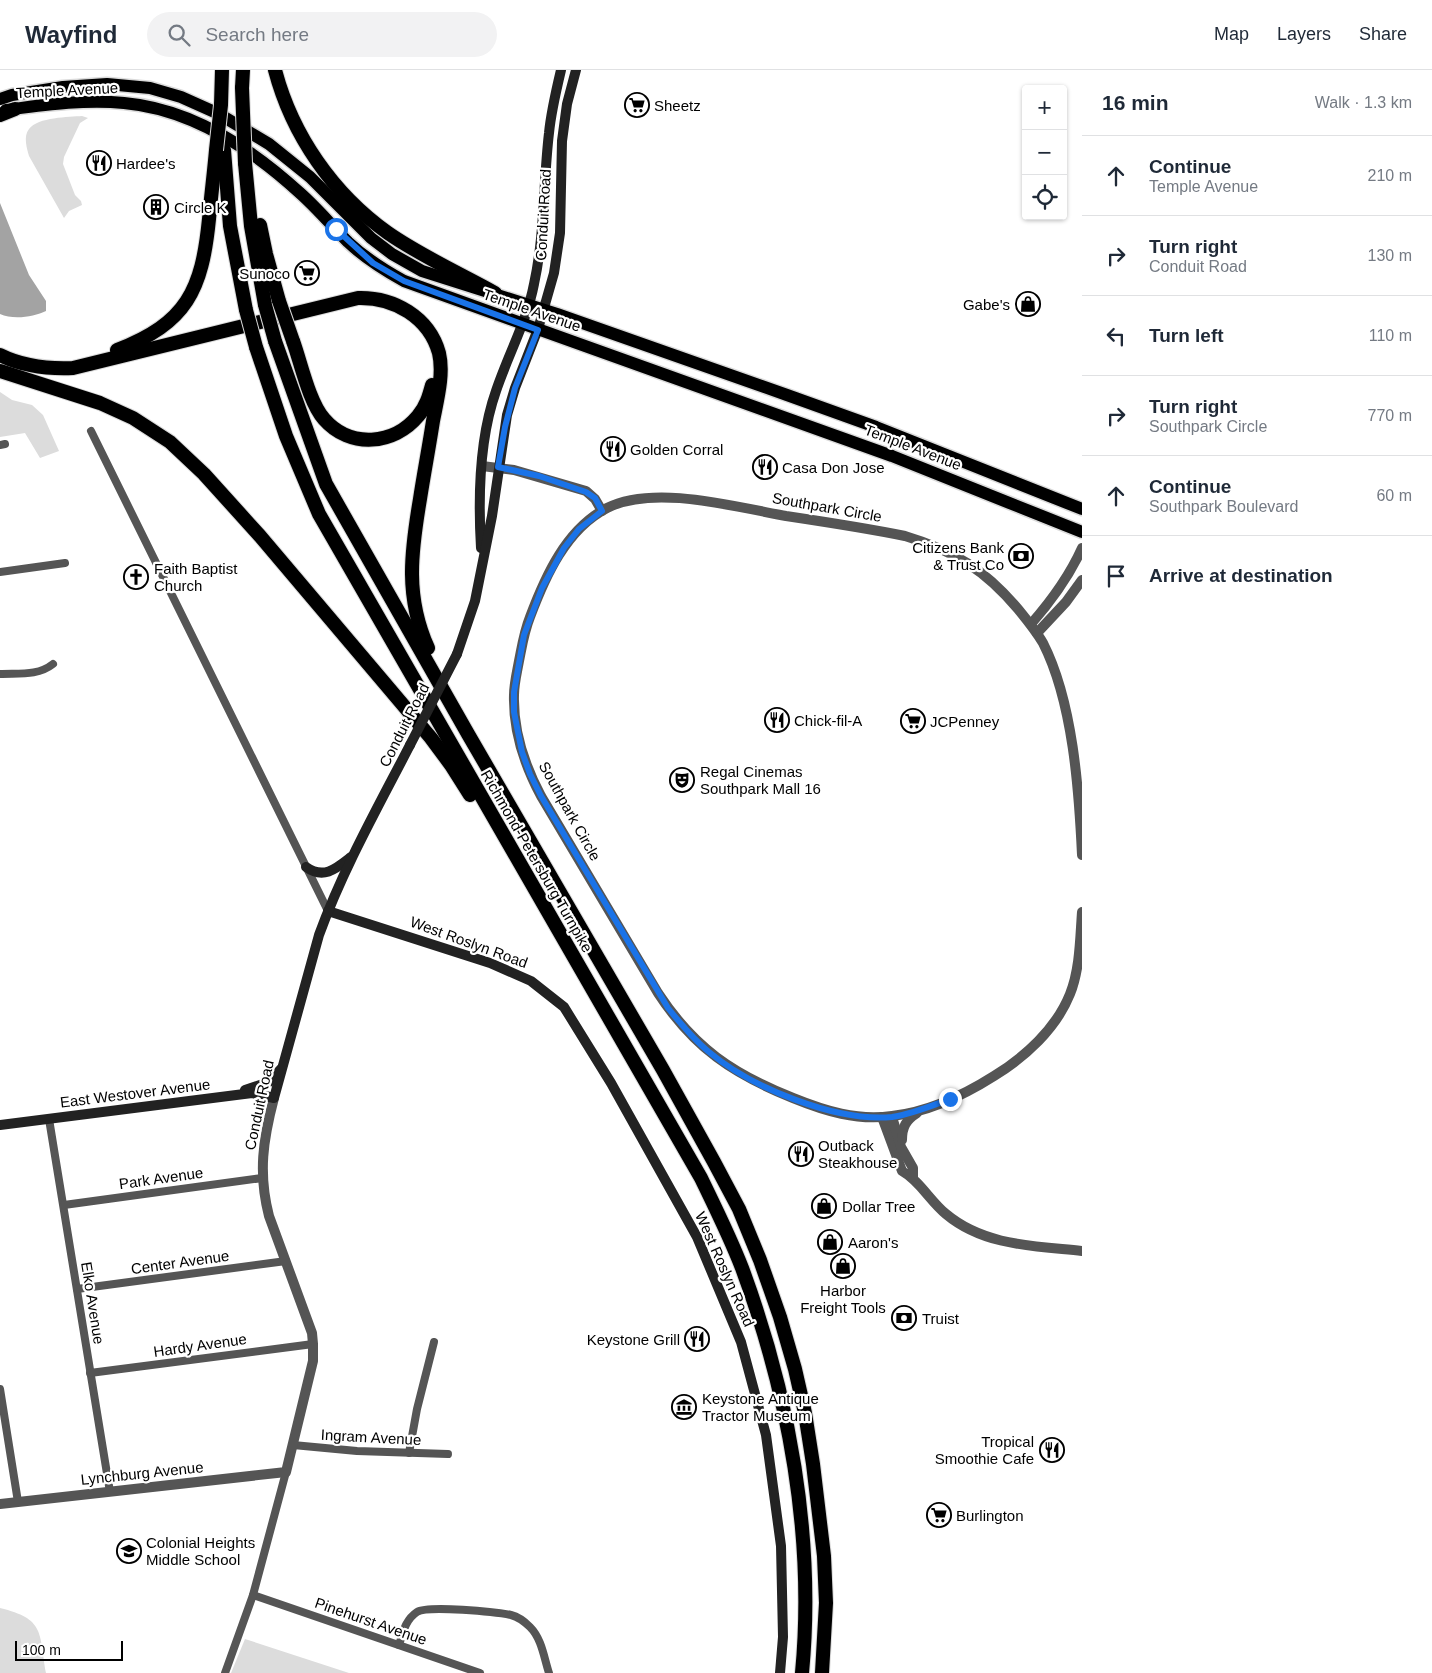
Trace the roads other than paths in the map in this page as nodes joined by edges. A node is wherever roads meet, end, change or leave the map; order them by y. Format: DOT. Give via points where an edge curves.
graph roads {
  1 [pos="243,70"];
  2 [pos="275,70"];
  3 [pos="561,70"];
  4 [pos="576,70"];
  5 [pos="222,72"];
  6 [pos="4,97"];
  7 [pos="15,109"];
  8 [pos="0,113"];
  9 [pos="220,150"];
  10 [pos="494,293"];
  11 [pos="272,303"];
  12 [pos="529,304"];
  13 [pos="544,309"];
  14 [pos="522,324"];
  15 [pos="538,330"];
  16 [pos="0,355"];
  17 [pos="0,366"];
  18 [pos="39,367"];
  19 [pos="0,371"];
  20 [pos="91,431"];
  21 [pos="482,466"];
  22 [pos="498,467"];
  23 [pos="1082,509"];
  24 [pos="602,511"];
  25 [pos="1082,532"];
  26 [pos="1082,548"];
  27 [pos="65,563"];
  28 [pos="482,563"];
  29 [pos="0,572"];
  30 [pos="1082,580"];
  31 [pos="1034,628"];
  32 [pos="53,664"];
  33 [pos="0,674"];
  34 [pos="468,734"];
  35 [pos="355,853"];
  36 [pos="1082,855"];
  37 [pos="306,867"];
  38 [pos="531,884"];
  39 [pos="328,911"];
  40 [pos="1082,912"];
  41 [pos="283,1066"];
  42 [pos="227,1096"];
  43 [pos="274,1098"];
  44 [pos="922,1110"];
  45 [pos="887,1117"];
  46 [pos="50,1119"];
  47 [pos="0,1125"];
  48 [pos="902,1147"];
  49 [pos="912,1177"];
  50 [pos="262,1178"];
  51 [pos="64,1205"];
  52 [pos="1082,1251"];
  53 [pos="286,1261"];
  54 [pos="77,1289"];
  55 [pos="434,1342"];
  56 [pos="314,1344"];
  57 [pos="90,1373"];
  58 [pos="0,1389"];
  59 [pos="293,1445"];
  60 [pos="409,1453"];
  61 [pos="448,1454"];
  62 [pos="286,1472"];
  63 [pos="110,1492"];
  64 [pos="18,1502"];
  65 [pos="0,1504"];
  66 [pos="252,1596"];
  67 [pos="399,1645"];
  68 [pos="225,1673"];
  69 [pos="480,1673"];
  70 [pos="549,1673"];
  71 [pos="780,1673"];
  72 [pos="802,1673"];
  73 [pos="822,1673"];
  1 -- 11 [label="highway, Richmond-Petersburg Turnpike, bridge" via="242,123 250,226"];
  2 -- 10 [label="highway" via="292,119 340,190 380,227"];
  3 -- 12 [label="main road, Conduit Road" via="550,121 542,238"];
  4 -- 13 [label="main road, Conduit Road" via="563,135 558,246"];
  5 -- 9 [label="highway, Richmond-Petersburg Turnpike, bridge"];
  6 -- 10 [label="main road, Temple Avenue" via="81,85 119,84 163,92 195,103 283,154 362,230 392,254 433,275"];
  7 -- 8 [label="highway"];
  7 -- 14 [label="main road, Temple Avenue" via="123,103 155,108 196,123 239,145 278,174 349,242 386,271 418,288"];
  9 -- 18 [label="highway" via="204,260 196,284 178,312 154,333 124,347 81,361"];
  9 -- 38 [label="highway, Richmond-Petersburg Turnpike, bridge" via="230,226 256,347 286,436 319,514"];
  10 -- 12 [label="main road, Temple Avenue"];
  11 -- 17 [label="highway, bridge" via="293,341 319,412 330,426 349,437 371,440 391,436 419,416 432,383 433,362 424,338 405,317 374,304 356,305 75,374 28,375"];
  11 -- 34 [label="highway, Richmond-Petersburg Turnpike, bridge" via="275,341 326,484"];
  12 -- 13 [label="main road, Temple Avenue"];
  12 -- 14 [label="main road, Conduit Road"];
  13 -- 15 [label="main road, Conduit Road"];
  13 -- 23 [label="main road, Temple Avenue" via="876,427"];
  14 -- 15 [label="main road, Temple Avenue"];
  14 -- 21 [label="main road, Conduit Road" via="490,411"];
  15 -- 22 [label="main road, Conduit Road" via="515,388"];
  15 -- 25 [label="main road, Temple Avenue" via="892,456"];
  16 -- 18 [label="highway"];
  18 -- 34 [label="highway" via="82,366 358,298 391,302 414,315 433,339 439,353 440,368 414,536 413,602 420,630 457,701"];
  19 -- 38 [label="highway" via="89,398 122,412 158,434 188,458 260,536 431,738"];
  20 -- 37 [label="street"];
  21 -- 22 [label="street"];
  21 -- 28 [label="main road, Conduit Road" via="479,518"];
  22 -- 24 [label="street" via="539,476 586,492 595,498"];
  22 -- 28 [label="main road, Conduit Road"];
  24 -- 31 [label="street, Southpark Circle" via="637,500 689,499 905,536 951,553 982,573 999,587"];
  24 -- 45 [label="street, Southpark Circle" via="579,529 564,548 542,588 524,635 514,692 514,712 522,752 534,783 663,1000 704,1048 749,1079 820,1109 856,1117"];
  26 -- 31 [label="street" via="1072,570"];
  27 -- 29 [label="street"];
  28 -- 35 [label="main road, Conduit Road, bridge" via="475,601 457,654"];
  30 -- 31 [label="street" via="1066,602"];
  31 -- 36 [label="street, Southpark Circle" via="1053,666 1068,722 1078,788"];
  32 -- 33 [label="street" via="34,673"];
  34 -- 73 [label="highway, Richmond-Petersburg Turnpike" via="663,1070 739,1209 760,1260 795,1369 814,1464 826,1603"];
  35 -- 37 [label="main road" via="328,873"];
  35 -- 39 [label="main road, Conduit Road"];
  37 -- 39 [label="street"];
  38 -- 72 [label="highway, Richmond-Petersburg Turnpike" via="701,1178 741,1266 759,1316 783,1408 801,1518 806,1602"];
  39 -- 41 [label="main road, Conduit Road"];
  39 -- 71 [label="main road, West Roslyn Road" via="490,963 531,981 564,1007 610,1083 697,1237 741,1342 766,1435 780,1546 783,1637"];
  40 -- 44 [label="street" via="1075,980 1063,1010 1047,1031 997,1074 969,1091"];
  41 -- 42 [label="main road" via="266,1084"];
  41 -- 43 [label="main road, Conduit Road"];
  42 -- 43 [label="main road, East Westover Avenue" via="252,1093"];
  42 -- 46 [label="main road, East Westover Avenue"];
  43 -- 50 [label="street, Conduit Road" via="264,1141"];
  44 -- 45 [label="street, Southpark Circle"];
  44 -- 48 [label="street" via="904,1126"];
  45 -- 48 [label="street"];
  45 -- 49 [label="street" via="902,1171"];
  46 -- 47 [label="main road, East Westover Avenue"];
  46 -- 51 [label="street, Elko Avenue"];
  48 -- 49 [label="street" via="913,1168"];
  49 -- 52 [label="street" via="947,1215 977,1233 1009,1243"];
  50 -- 51 [label="street, Park Avenue"];
  50 -- 53 [label="street, Conduit Road" via="264,1196"];
  51 -- 54 [label="street, Elko Avenue"];
  53 -- 54 [label="street, Center Avenue"];
  53 -- 56 [label="street, Conduit Road"];
  54 -- 57 [label="street, Elko Avenue"];
  55 -- 60 [label="street"];
  56 -- 57 [label="street, Hardy Avenue"];
  56 -- 59 [label="street, Conduit Road"];
  57 -- 63 [label="street, Elko Avenue"];
  58 -- 64 [label="street"];
  59 -- 60 [label="street, Ingram Avenue"];
  59 -- 62 [label="street, Conduit Road"];
  60 -- 61 [label="street, Ingram Avenue"];
  62 -- 63 [label="street, Lynchburg Avenue"];
  62 -- 66 [label="street, Conduit Road"];
  63 -- 64 [label="street, Lynchburg Avenue"];
  64 -- 65 [label="street, Lynchburg Avenue"];
  66 -- 67 [label="street, Pinehurst Avenue"];
  66 -- 68 [label="street, Conduit Road"];
  67 -- 69 [label="street, Pinehurst Avenue"];
  67 -- 70 [label="street" via="406,1624 422,1610 437,1608 511,1615 524,1621 537,1635"];
}
